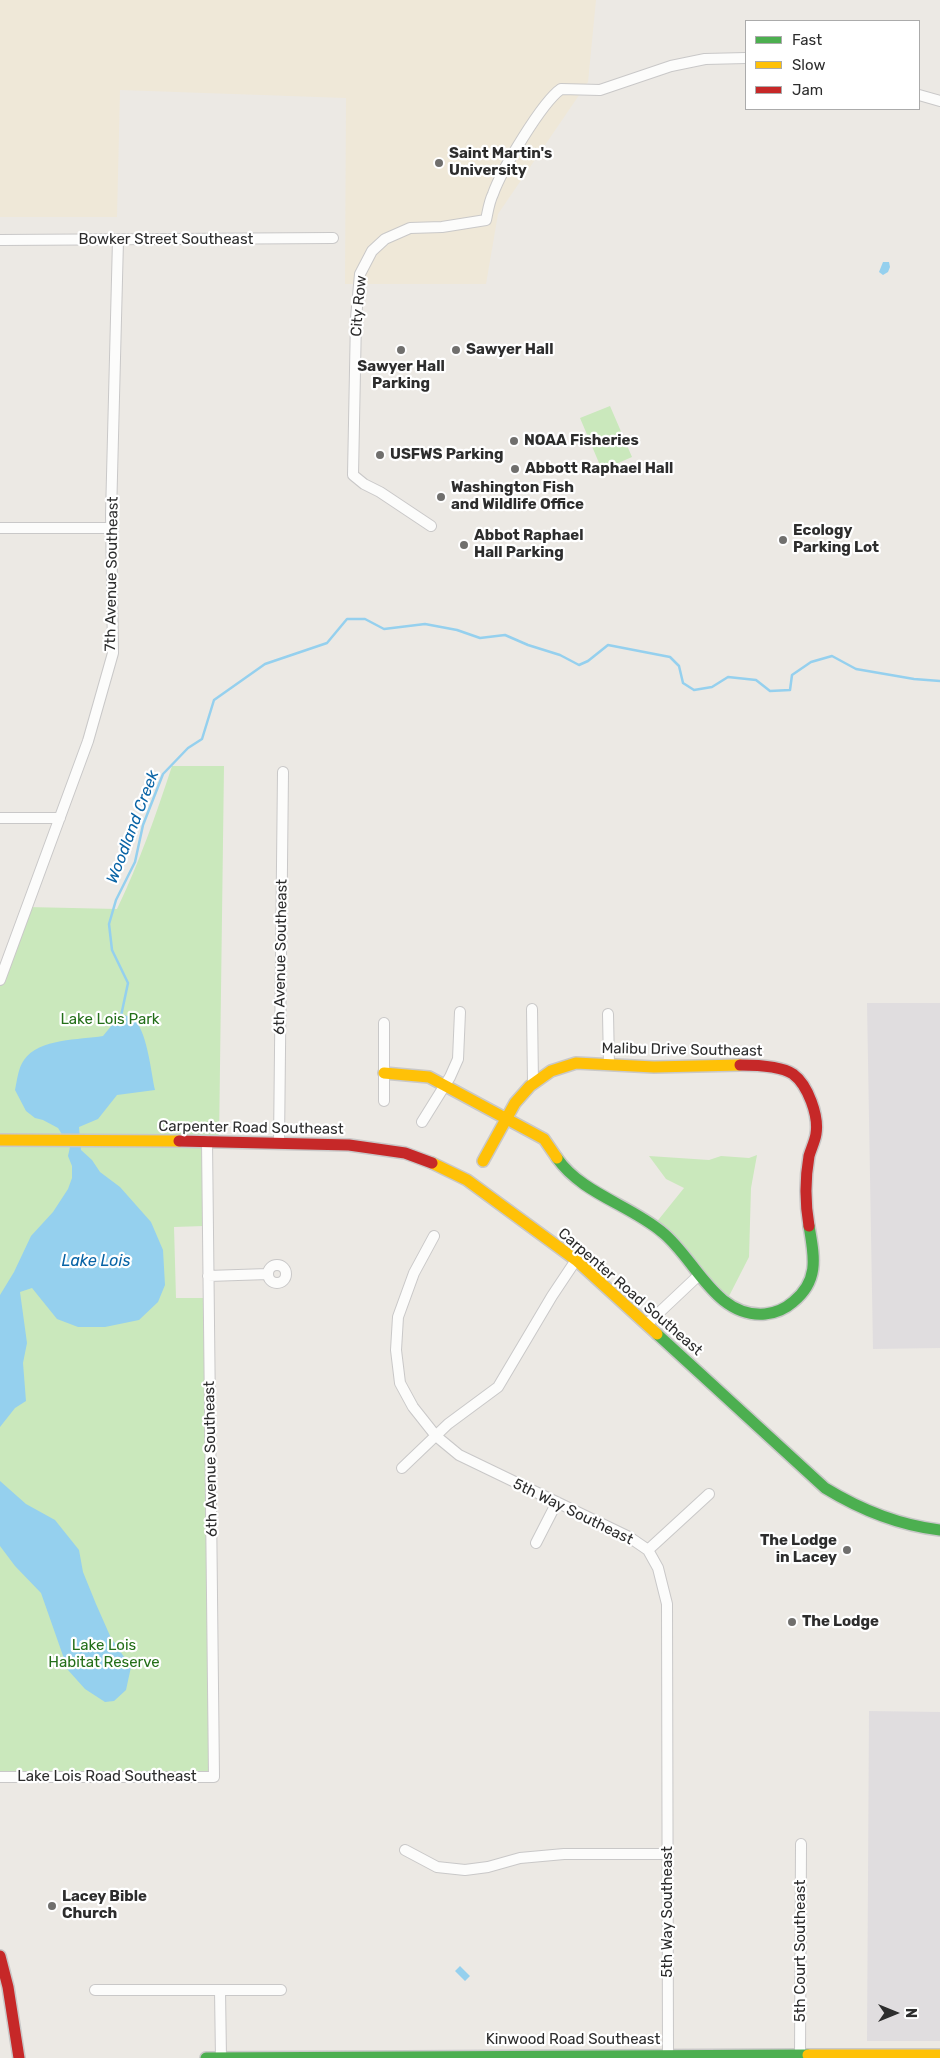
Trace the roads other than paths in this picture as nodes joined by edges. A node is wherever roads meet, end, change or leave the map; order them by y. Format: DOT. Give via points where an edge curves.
graph roads {
  1 [pos="745,58"];
  2 [pos="920,95"];
  3 [pos="940,101"];
  4 [pos="333,238"];
  5 [pos="0,240"];
  6 [pos="118,240"];
  7 [pos="431,526"];
  8 [pos="0,528"];
  9 [pos="112,528"];
  10 [pos="284,772"];
  11 [pos="0,818"];
  12 [pos="60,818"];
  13 [pos="0,980"];
  14 [pos="532,1009"];
  15 [pos="460,1012"];
  16 [pos="608,1014"];
  17 [pos="384,1023"];
  18 [pos="608,1064"];
  19 [pos="384,1073"];
  20 [pos="533,1083"];
  21 [pos="444,1086"];
  22 [pos="384,1101"];
  23 [pos="505,1118"];
  24 [pos="422,1122"];
  25 [pos="0,1140"];
  26 [pos="207,1141"];
  27 [pos="279,1143"];
  28 [pos="483,1161"];
  29 [pos="434,1236"];
  30 [pos="576,1260"];
  31 [pos="268,1274"];
  32 [pos="698,1275"];
  33 [pos="208,1276"];
  34 [pos="647,1324"];
  35 [pos="436,1436"];
  36 [pos="402,1468"];
  37 [pos="709,1494"];
  38 [pos="557,1502"];
  39 [pos="940,1530"];
  40 [pos="536,1543"];
  41 [pos="648,1550"];
  42 [pos="0,1777"];
  43 [pos="214,1778"];
  44 [pos="801,1844"];
  45 [pos="404,1850"];
  46 [pos="668,1854"];
  47 [pos="0,1956"];
  48 [pos="95,1990"];
  49 [pos="220,1990"];
  50 [pos="281,1990"];
  51 [pos="940,2055"];
  52 [pos="668,2056"];
  53 [pos="800,2056"];
  54 [pos="19,2058"];
  55 [pos="206,2058"];
  56 [pos="221,2058"];
  1 -- 7 [label="street, City Row" via="705,59 671,66 600,90 561,89 544,107 506,166 492,195 486,220 410,228 385,238 372,251 360,274 356,318 353,475"];
  2 -- 3 [label="street"];
  4 -- 6 [label="street, Bowker Street Southeast"];
  5 -- 6 [label="street, Bowker Street Southeast"];
  6 -- 9 [label="street, 7th Avenue Southeast"];
  8 -- 9 [label="street"];
  9 -- 12 [label="street, 7th Avenue Southeast" via="113,653 88,741"];
  10 -- 27 [label="street, 6th Avenue Southeast"];
  11 -- 12 [label="street"];
  12 -- 13 [label="street, 7th Avenue Southeast"];
  14 -- 20 [label="street"];
  15 -- 21 [label="street" via="458,1059"];
  16 -- 18 [label="street"];
  17 -- 19 [label="street"];
  18 -- 20 [label="street, Malibu Drive Southeast" via="576,1063 551,1071"];
  18 -- 32 [label="street, Malibu Drive Southeast" via="692,1068 763,1065 792,1074 807,1092 815,1113 816,1133 806,1180 805,1204 814,1266 808,1285 785,1308 762,1314 736,1309 724,1302"];
  19 -- 21 [label="street, Malibu Drive Southeast" via="429,1077"];
  19 -- 22 [label="street"];
  20 -- 23 [label="street, Malibu Drive Southeast"];
  21 -- 23 [label="street, Malibu Drive Southeast"];
  21 -- 24 [label="street"];
  23 -- 28 [label="street"];
  23 -- 32 [label="street, Malibu Drive Southeast" via="544,1139 559,1161 591,1188 654,1225"];
  25 -- 26 [label="street, Carpenter Road Southeast"];
  26 -- 27 [label="street, Carpenter Road Southeast"];
  26 -- 33 [label="street, 6th Avenue Southeast"];
  27 -- 30 [label="street, Carpenter Road Southeast" via="382,1148 445,1168 467,1180"];
  29 -- 35 [label="street, 5th Way Southeast" via="414,1274 398,1317 396,1350 400,1383 413,1408"];
  30 -- 34 [label="street, Carpenter Road Southeast"];
  30 -- 35 [label="street" via="498,1387 472,1404"];
  31 -- 33 [label="street"];
  32 -- 34 [label="street"];
  33 -- 43 [label="street, 6th Avenue Southeast"];
  34 -- 39 [label="street, Carpenter Road Southeast" via="825,1488 851,1505 882,1518"];
  35 -- 36 [label="street"];
  35 -- 38 [label="street, 5th Way Southeast" via="459,1456"];
  37 -- 41 [label="street"];
  38 -- 40 [label="street"];
  38 -- 41 [label="street, 5th Way Southeast" via="629,1537"];
  41 -- 46 [label="street, 5th Way Southeast" via="658,1568 666,1604"];
  42 -- 43 [label="street, Lake Lois Road Southeast"];
  44 -- 53 [label="street, 5th Court Southeast"];
  45 -- 46 [label="street" via="436,1867 465,1870 520,1858 564,1854"];
  46 -- 52 [label="street, 5th Way Southeast"];
  47 -- 54 [label="street"];
  48 -- 49 [label="street"];
  49 -- 50 [label="street"];
  49 -- 56 [label="street"];
  51 -- 53 [label="street, Kinwood Road Southeast"];
  52 -- 53 [label="street, Kinwood Road Southeast"];
  52 -- 56 [label="street, Kinwood Road Southeast"];
  55 -- 56 [label="street, Kinwood Road Southeast"];
}
